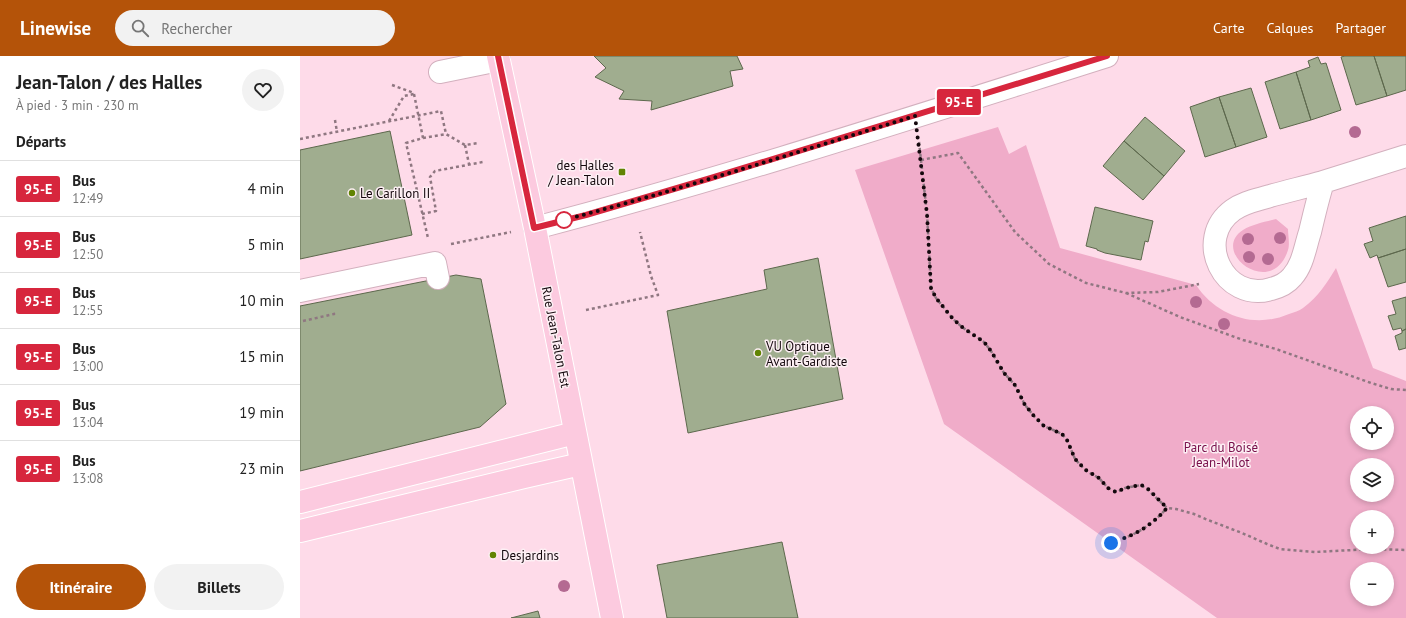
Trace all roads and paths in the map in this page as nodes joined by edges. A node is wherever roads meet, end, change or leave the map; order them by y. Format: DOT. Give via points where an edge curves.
graph roads {
  1 [pos="1107,56"];
  2 [pos="499,58"];
  3 [pos="440,72"];
  4 [pos="392,85"];
  5 [pos="414,94"];
  6 [pos="418,116"];
  7 [pos="915,116"];
  8 [pos="335,120"];
  9 [pos="388,122"];
  10 [pos="337,132"];
  11 [pos="446,134"];
  12 [pos="423,138"];
  13 [pos="300,140"];
  14 [pos="479,143"];
  15 [pos="465,145"];
  16 [pos="1406,156"];
  17 [pos="921,160"];
  18 [pos="483,162"];
  19 [pos="469,164"];
  20 [pos="1323,182"];
  21 [pos="422,214"];
  22 [pos="534,228"];
  23 [pos="640,232"];
  24 [pos="428,242"];
  25 [pos="438,278"];
  26 [pos="1199,284"];
  27 [pos="300,292"];
  28 [pos="1126,293"];
  29 [pos="586,310"];
  30 [pos="318,317"];
  31 [pos="303,321"];
  32 [pos="1406,390"];
  33 [pos="575,433"];
  34 [pos="581,464"];
  35 [pos="300,502"];
  36 [pos="1167,508"];
  37 [pos="300,531"];
  38 [pos="1111,543"];
  39 [pos="1406,550"];
  40 [pos="612,618"];
  1 -- 7 [label="street"];
  2 -- 3 [label="street"];
  2 -- 22 [label="main road, Rue Jean-Talon Est"];
  4 -- 5 [label="path"];
  5 -- 6 [label="path"];
  5 -- 9 [label="path" via="404,96"];
  6 -- 9 [label="path"];
  6 -- 11 [label="path" via="441,111"];
  6 -- 12 [label="path"];
  7 -- 17 [label="path"];
  7 -- 22 [label="street" via="586,215"];
  8 -- 10 [label="path"];
  9 -- 10 [label="path"];
  10 -- 13 [label="path"];
  11 -- 12 [label="path"];
  11 -- 15 [label="path"];
  12 -- 21 [label="path" via="406,143"];
  14 -- 15 [label="path"];
  15 -- 19 [label="path"];
  16 -- 20 [label="street"];
  17 -- 28 [label="path" via="958,153 1015,232 1049,264 1086,284"];
  17 -- 36 [label="path" via="931,288 936,298 953,319 984,342 1015,385 1025,405 1044,426 1062,434 1075,459 1086,470 1116,492 1141,485"];
  18 -- 19 [label="path"];
  19 -- 21 [label="path" via="435,170 430,177 436,211"];
  20 -- 20 [label="street" via="1246,203 1222,220 1216,234 1214,249 1218,263 1226,276 1237,285 1251,290 1266,291 1280,286 1292,277 1300,265"];
  21 -- 24 [label="path"];
  22 -- 33 [label="main road, Rue Jean-Talon Est"];
  23 -- 29 [label="path" via="658,295"];
  25 -- 27 [label="street" via="435,264"];
  26 -- 28 [label="path" via="1158,292"];
  28 -- 32 [label="path" via="1180,317 1243,340 1371,383"];
  30 -- 31 [label="path"];
  33 -- 34 [label="main road, Rue Jean-Talon Est"];
  33 -- 35 [label="main road"];
  34 -- 37 [label="main road"];
  34 -- 40 [label="main road, Rue Jean-Talon Est"];
  36 -- 38 [label="path" via="1144,529"];
  36 -- 39 [label="path" via="1194,514 1280,549 1315,552"];
}
